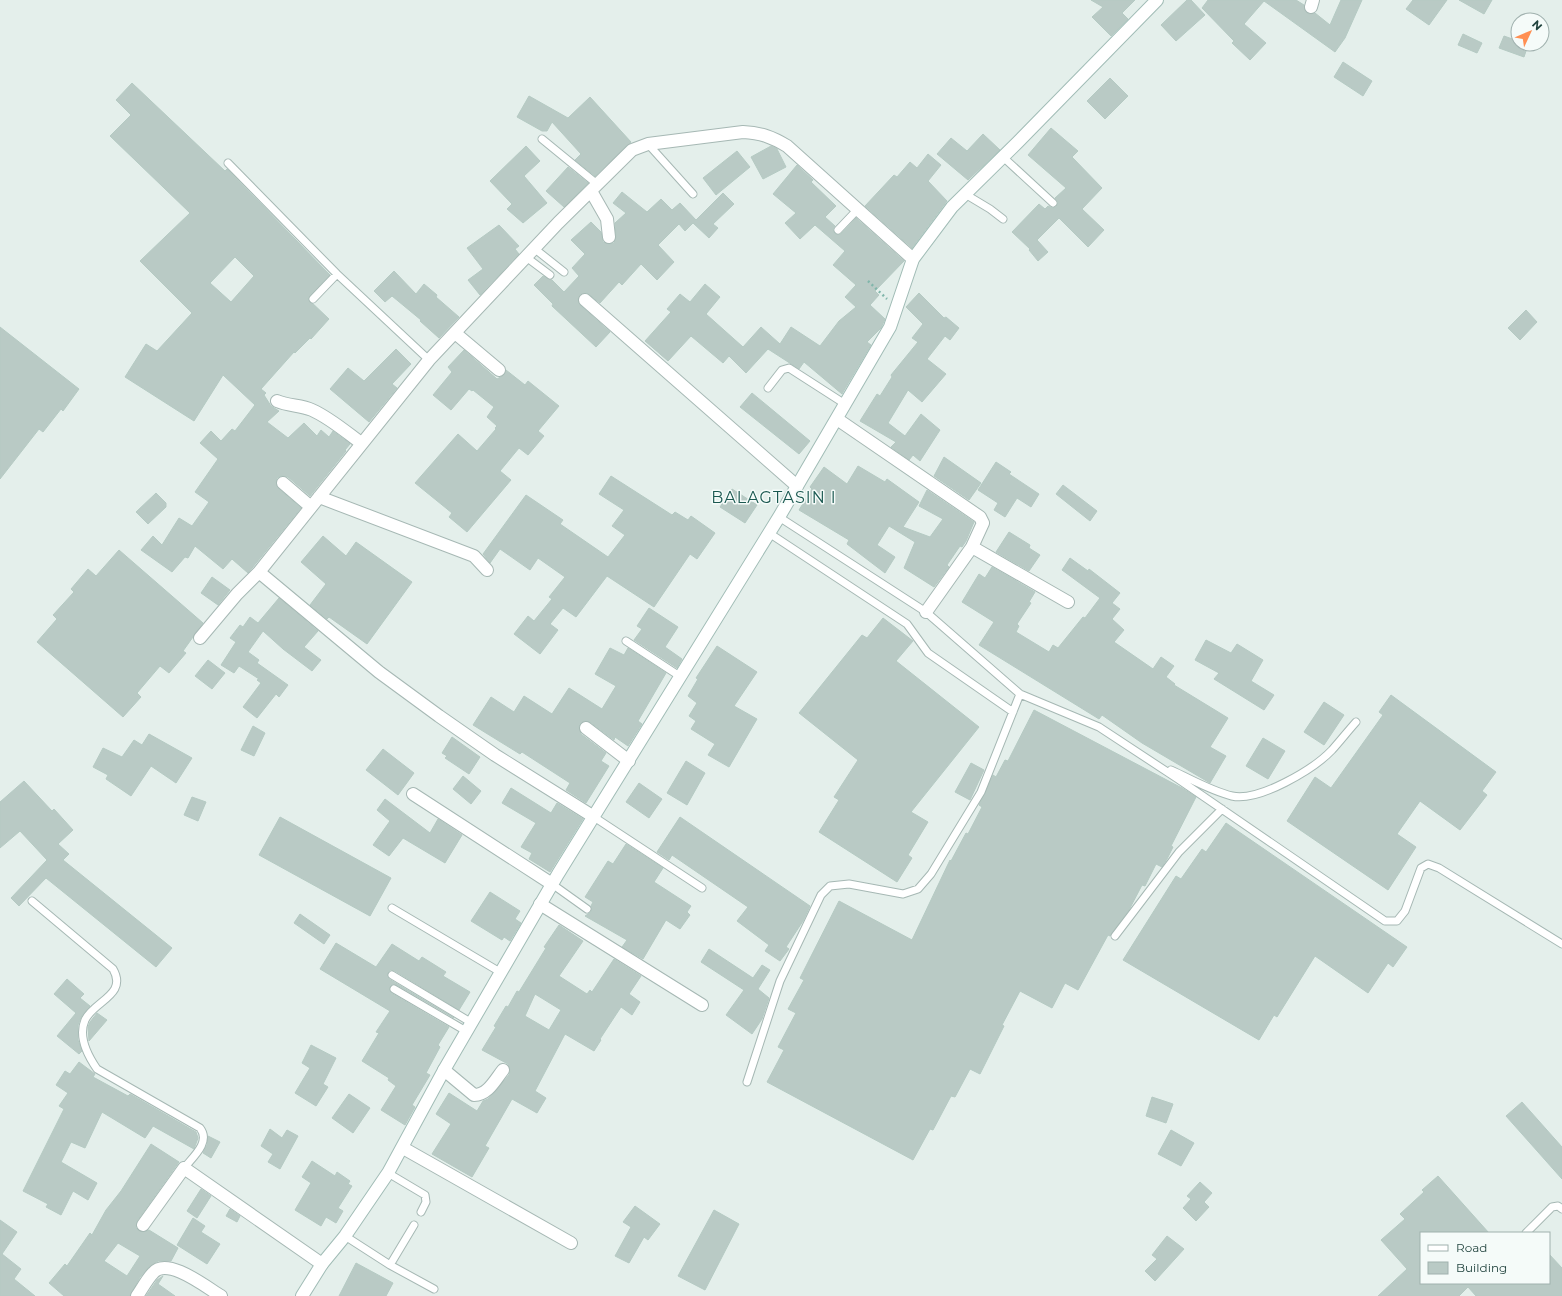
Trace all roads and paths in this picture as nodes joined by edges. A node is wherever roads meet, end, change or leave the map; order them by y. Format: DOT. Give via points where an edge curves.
graph roads {
  1 [pos="1155,1"];
  2 [pos="542,139"];
  3 [pos="648,144"];
  4 [pos="1003,158"];
  5 [pos="228,163"];
  6 [pos="594,187"];
  7 [pos="693,194"];
  8 [pos="965,194"];
  9 [pos="1053,203"];
  10 [pos="858,209"];
  11 [pos="1003,219"];
  12 [pos="838,230"];
  13 [pos="610,237"];
  14 [pos="531,253"];
  15 [pos="913,259"];
  16 [pos="564,272"];
  17 [pos="337,274"];
  18 [pos="550,275"];
  19 [pos="868,281"];
  20 [pos="313,299"];
  21 [pos="585,300"];
  22 [pos="898,308"];
  23 [pos="455,333"];
  24 [pos="429,360"];
  25 [pos="499,370"];
  26 [pos="768,388"];
  27 [pos="277,401"];
  28 [pos="845,404"];
  29 [pos="837,419"];
  30 [pos="361,443"];
  31 [pos="283,483"];
  32 [pos="797,486"];
  33 [pos="319,496"];
  34 [pos="311,507"];
  35 [pos="779,517"];
  36 [pos="769,533"];
  37 [pos="972,546"];
  38 [pos="487,570"];
  39 [pos="259,572"];
  40 [pos="1068,602"];
  41 [pos="926,612"];
  42 [pos="200,638"];
  43 [pos="626,641"];
  44 [pos="681,677"];
  45 [pos="1020,694"];
  46 [pos="1013,712"];
  47 [pos="1356,722"];
  48 [pos="586,728"];
  49 [pos="629,761"];
  50 [pos="1154,763"];
  51 [pos="413,794"];
  52 [pos="1222,809"];
  53 [pos="594,817"];
  54 [pos="552,884"];
  55 [pos="702,888"];
  56 [pos="32,902"];
  57 [pos="540,904"];
  58 [pos="392,908"];
  59 [pos="587,909"];
  60 [pos="1115,936"];
  61 [pos="1562,944"];
  62 [pos="500,972"];
  63 [pos="392,975"];
  64 [pos="394,989"];
  65 [pos="702,1005"];
  66 [pos="469,1027"];
  67 [pos="444,1070"];
  68 [pos="503,1070"];
  69 [pos="747,1082"];
  70 [pos="403,1148"];
  71 [pos="184,1168"];
  72 [pos="388,1173"];
  73 [pos="1562,1209"];
  74 [pos="421,1212"];
  75 [pos="143,1225"];
  76 [pos="414,1225"];
  77 [pos="1527,1232"];
  78 [pos="345,1236"];
  79 [pos="571,1243"];
  80 [pos="322,1264"];
  81 [pos="390,1265"];
  82 [pos="434,1289"];
  83 [pos="137,1296"];
  84 [pos="221,1296"];
  85 [pos="302,1296"];
  1 -- 4 [label="street"];
  2 -- 6 [label="lane"];
  3 -- 6 [label="street" via="632,150"];
  3 -- 7 [label="lane"];
  3 -- 10 [label="street" via="743,132 766,135 788,146"];
  4 -- 8 [label="street"];
  4 -- 9 [label="lane"];
  5 -- 17 [label="lane"];
  6 -- 13 [label="street" via="607,219"];
  6 -- 14 [label="street"];
  8 -- 11 [label="lane"];
  8 -- 15 [label="street"];
  10 -- 12 [label="lane"];
  10 -- 15 [label="street"];
  14 -- 16 [label="lane"];
  14 -- 18 [label="lane"];
  14 -- 23 [label="street"];
  15 -- 22 [label="street"];
  17 -- 20 [label="lane"];
  17 -- 24 [label="lane"];
  19 -- 22 [label="path"];
  21 -- 32 [label="street"];
  22 -- 28 [label="street" via="890,327"];
  23 -- 24 [label="street"];
  23 -- 25 [label="street"];
  24 -- 30 [label="street"];
  26 -- 28 [label="lane" via="782,370 789,368"];
  27 -- 30 [label="street" via="322,415"];
  28 -- 29 [label="street"];
  29 -- 32 [label="street"];
  29 -- 37 [label="street" via="980,517 983,523"];
  30 -- 33 [label="street"];
  31 -- 34 [label="street"];
  32 -- 35 [label="street"];
  33 -- 34 [label="street"];
  33 -- 38 [label="street" via="474,556"];
  34 -- 39 [label="street"];
  35 -- 36 [label="street"];
  35 -- 41 [label="lane"];
  36 -- 44 [label="street"];
  36 -- 46 [label="lane" via="907,624 928,653"];
  37 -- 40 [label="street"];
  37 -- 41 [label="street"];
  39 -- 42 [label="street"];
  39 -- 53 [label="street" via="379,672 439,716 495,755"];
  41 -- 45 [label="lane"];
  43 -- 44 [label="lane"];
  44 -- 49 [label="street"];
  45 -- 46 [label="lane"];
  45 -- 50 [label="lane" via="1099,727"];
  46 -- 69 [label="lane" via="981,792 931,874 918,888 903,894 849,884 830,886 820,896 780,981"];
  47 -- 50 [label="lane" via="1331,751 1304,772 1274,790 1242,797 1212,789"];
  48 -- 49 [label="street"];
  49 -- 53 [label="street"];
  50 -- 52 [label="lane"];
  51 -- 54 [label="street"];
  52 -- 60 [label="lane" via="1179,852"];
  52 -- 61 [label="lane" via="1385,921 1397,921 1405,911 1421,868 1428,864 1439,868"];
  53 -- 54 [label="street"];
  53 -- 55 [label="lane"];
  54 -- 57 [label="street"];
  54 -- 59 [label="lane"];
  56 -- 71 [label="lane" via="113,969 118,977 116,988 86,1020 83,1035 87,1056 97,1069 200,1128 204,1133 204,1142"];
  57 -- 62 [label="street"];
  57 -- 65 [label="street"];
  58 -- 62 [label="lane"];
  62 -- 66 [label="street"];
  63 -- 66 [label="lane"];
  64 -- 66 [label="lane"];
  66 -- 67 [label="street"];
  67 -- 68 [label="street" via="474,1095 485,1092"];
  67 -- 70 [label="street"];
  70 -- 72 [label="street"];
  70 -- 79 [label="street"];
  71 -- 75 [label="street"];
  71 -- 80 [label="street"];
  72 -- 74 [label="lane" via="425,1196 426,1202"];
  72 -- 78 [label="street"];
  73 -- 77 [label="lane" via="1558,1206 1552,1207"];
  76 -- 81 [label="lane"];
  78 -- 80 [label="street"];
  78 -- 81 [label="lane"];
  80 -- 85 [label="street"];
  81 -- 82 [label="lane"];
  83 -- 84 [label="street" via="153,1272 163,1267 176,1269"];
}
